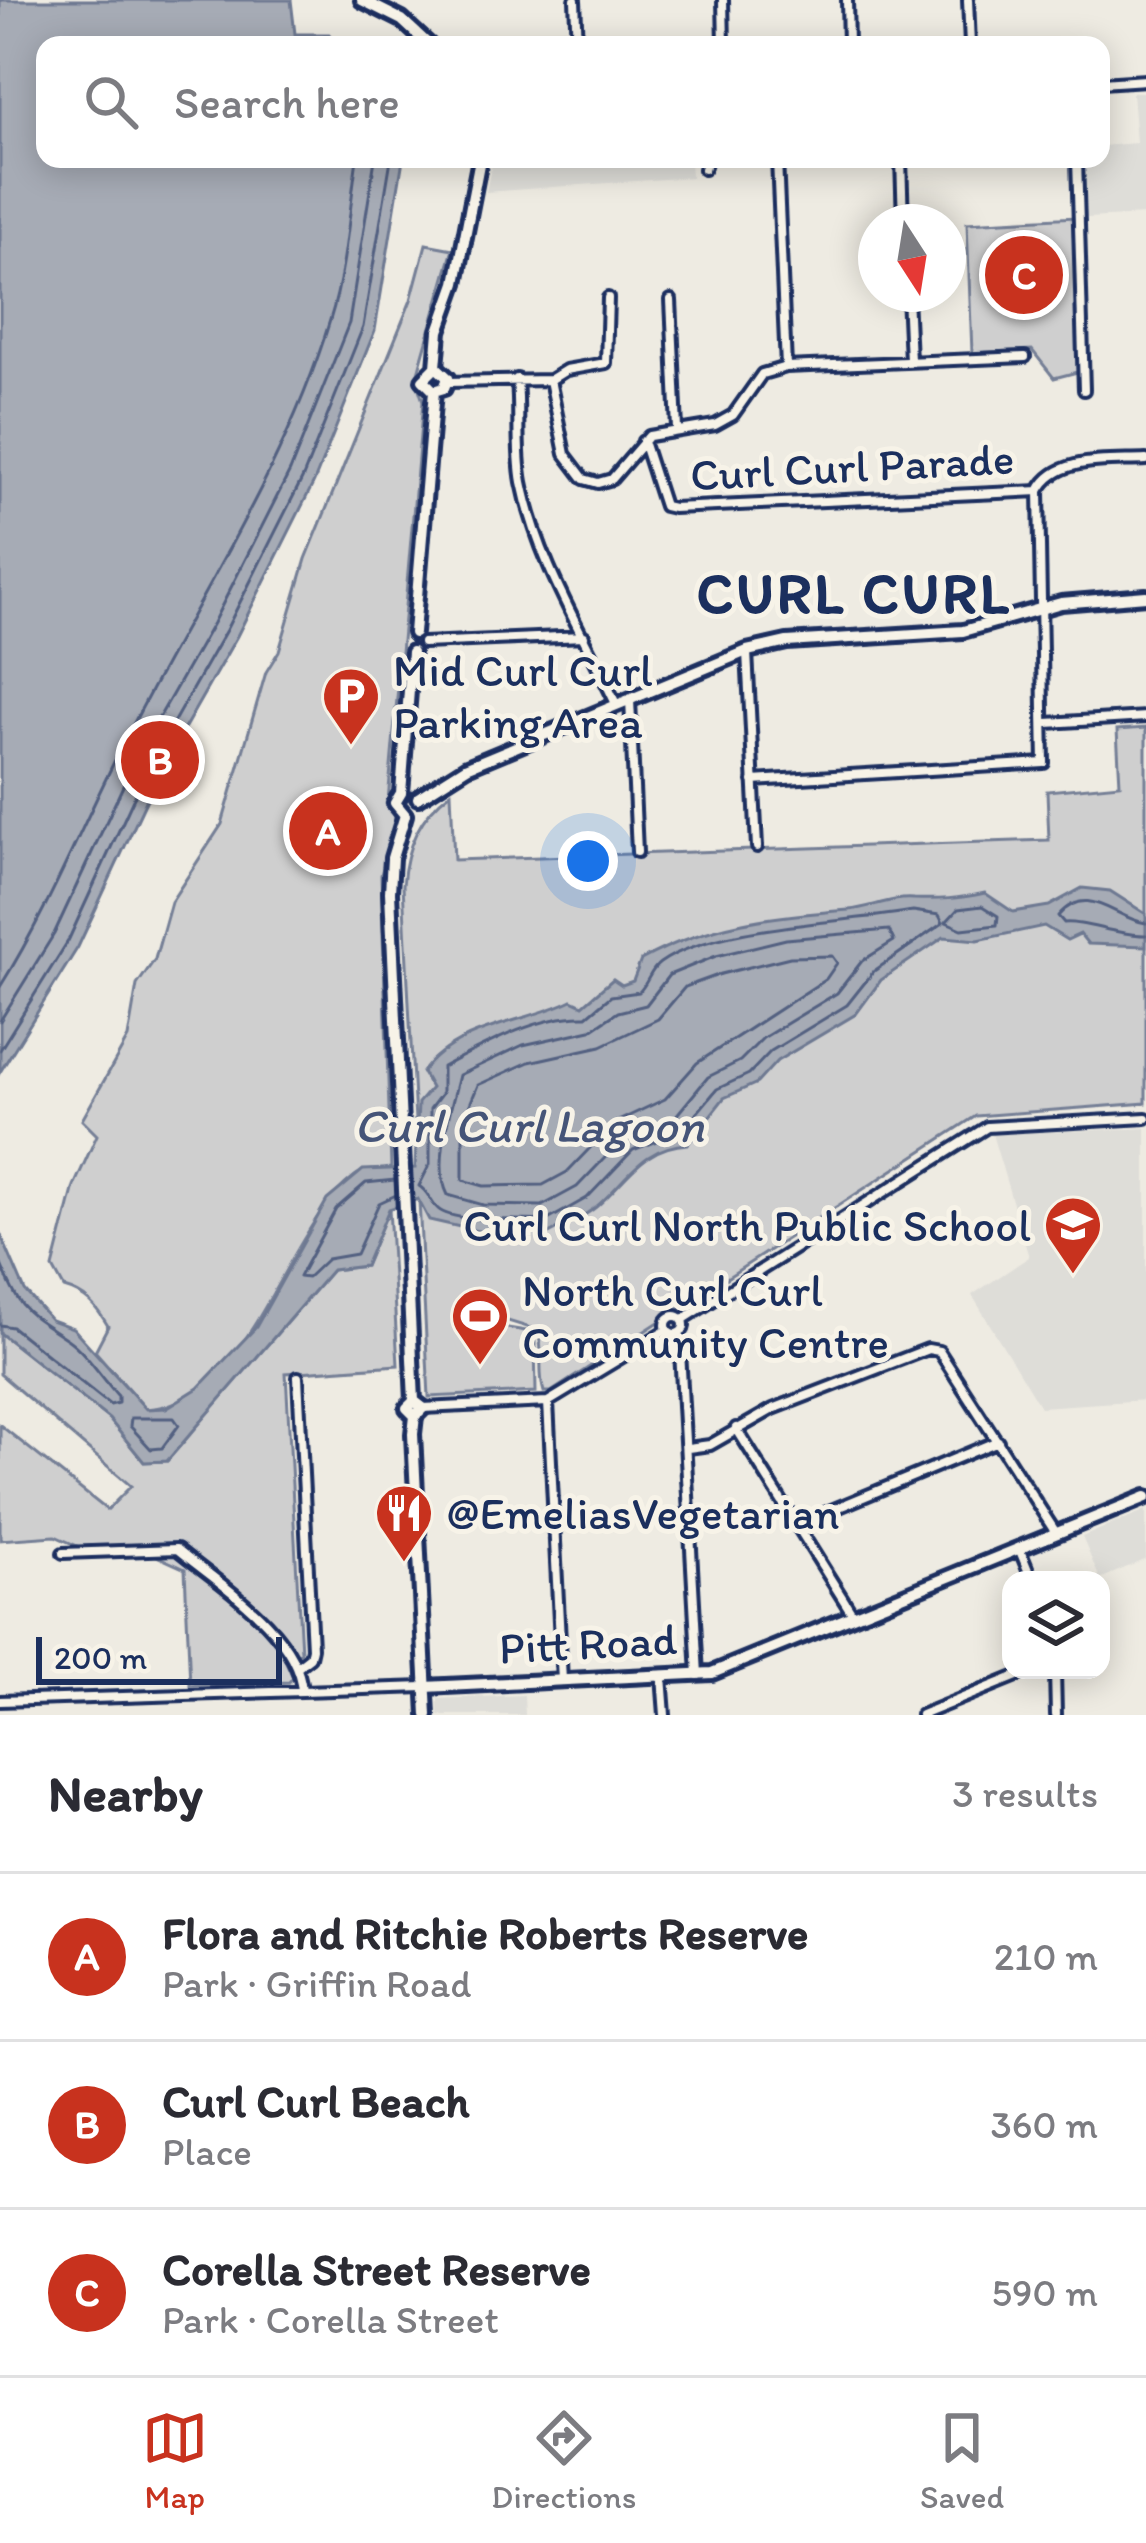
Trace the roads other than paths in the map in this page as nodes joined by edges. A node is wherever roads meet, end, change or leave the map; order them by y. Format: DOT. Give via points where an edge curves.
graph roads {
  1 [pos="362,0"];
  2 [pos="575,0"];
  3 [pos="723,0"];
  4 [pos="847,0"];
  5 [pos="968,0"];
  6 [pos="419,36"];
  7 [pos="577,36"];
  8 [pos="724,36"];
  9 [pos="848,36"];
  10 [pos="970,36"];
  11 [pos="1146,80"];
  12 [pos="1110,82"];
  13 [pos="478,168"];
  14 [pos="778,168"];
  15 [pos="901,168"];
  16 [pos="1077,168"];
  17 [pos="902,204"];
  18 [pos="608,298"];
  19 [pos="670,300"];
  20 [pos="908,312"];
  21 [pos="1025,357"];
  22 [pos="910,362"];
  23 [pos="436,367"];
  24 [pos="786,367"];
  25 [pos="517,380"];
  26 [pos="550,380"];
  27 [pos="448,382"];
  28 [pos="434,391"];
  29 [pos="1084,391"];
  30 [pos="677,429"];
  31 [pos="643,441"];
  32 [pos="1146,460"];
  33 [pos="1039,491"];
  34 [pos="1146,596"];
  35 [pos="1044,607"];
  36 [pos="584,636"];
  37 [pos="416,643"];
  38 [pos="747,651"];
  39 [pos="629,698"];
  40 [pos="616,704"];
  41 [pos="1146,717"];
  42 [pos="1047,723"];
  43 [pos="753,781"];
  44 [pos="401,793"];
  45 [pos="418,798"];
  46 [pos="405,815"];
  47 [pos="757,847"];
  48 [pos="637,852"];
  49 [pos="1146,1118"];
  50 [pos="682,1320"];
  51 [pos="667,1330"];
  52 [pos="679,1333"];
  53 [pos="298,1377"];
  54 [pos="548,1402"];
  55 [pos="417,1408"];
  56 [pos="736,1429"];
  57 [pos="998,1441"];
  58 [pos="688,1448"];
  59 [pos="1146,1497"];
  60 [pos="798,1524"];
  61 [pos="1056,1533"];
  62 [pos="1019,1548"];
  63 [pos="63,1553"];
  64 [pos="1029,1571"];
  65 [pos="854,1616"];
  66 [pos="297,1667"];
  67 [pos="698,1675"];
  68 [pos="662,1676"];
  69 [pos="1010,1679"];
  70 [pos="1055,1679"];
  71 [pos="562,1681"];
  72 [pos="425,1687"];
  73 [pos="302,1691"];
  74 [pos="0,1701"];
  75 [pos="427,1715"];
  76 [pos="665,1715"];
  77 [pos="921,1715"];
  78 [pos="1056,1715"];
  1 -- 6 [label="main road"];
  2 -- 7 [label="street"];
  3 -- 8 [label="street"];
  4 -- 9 [label="street"];
  5 -- 10 [label="street"];
  11 -- 12 [label="street"];
  13 -- 23 [label="main road"];
  14 -- 24 [label="street"];
  15 -- 17 [label="street"];
  16 -- 29 [label="street"];
  18 -- 26 [label="street" via="606,363"];
  19 -- 30 [label="street"];
  20 -- 22 [label="street"];
  21 -- 22 [label="street"];
  22 -- 24 [label="street"];
  23 -- 27 [label="main road"];
  23 -- 28 [label="main road" via="424,380"];
  24 -- 30 [label="street" via="762,374 734,415"];
  25 -- 26 [label="street"];
  25 -- 27 [label="street"];
  25 -- 36 [label="street" via="529,509 548,568"];
  26 -- 31 [label="street" via="559,438 584,479 612,478"];
  27 -- 28 [label="main road"];
  28 -- 37 [label="main road"];
  30 -- 31 [label="street"];
  31 -- 33 [label="street, Curl Curl Parade" via="658,495 674,508"];
  32 -- 33 [label="street" via="1068,466"];
  33 -- 35 [label="street"];
  34 -- 35 [label="main road"];
  35 -- 38 [label="main road" via="963,632"];
  35 -- 42 [label="street"];
  36 -- 37 [label="street"];
  36 -- 40 [label="street"];
  37 -- 44 [label="main road"];
  38 -- 39 [label="main road"];
  38 -- 43 [label="street"];
  39 -- 40 [label="main road"];
  39 -- 48 [label="street"];
  40 -- 45 [label="main road" via="467,767"];
  41 -- 42 [label="street"];
  42 -- 43 [label="street" via="1044,764"];
  43 -- 47 [label="street"];
  44 -- 45 [label="main road"];
  44 -- 46 [label="main road" via="396,808"];
  45 -- 46 [label="main road" via="418,809"];
  46 -- 55 [label="main road" via="390,877"];
  49 -- 50 [label="street" via="987,1126"];
  50 -- 51 [label="street" via="671,1317"];
  50 -- 52 [label="street"];
  51 -- 52 [label="street"];
  51 -- 54 [label="street"];
  52 -- 58 [label="street"];
  53 -- 66 [label="street" via="312,1648"];
  54 -- 55 [label="street"];
  54 -- 71 [label="street"];
  55 -- 72 [label="main road"];
  56 -- 57 [label="street" via="928,1349 939,1351"];
  56 -- 58 [label="street"];
  56 -- 60 [label="street"];
  57 -- 60 [label="street"];
  57 -- 61 [label="street"];
  58 -- 67 [label="street"];
  59 -- 61 [label="main road, Pitt Road"];
  60 -- 65 [label="street"];
  61 -- 62 [label="main road, Pitt Road"];
  62 -- 64 [label="street"];
  62 -- 65 [label="main road, Pitt Road"];
  63 -- 66 [label="street" via="177,1549 260,1619"];
  65 -- 67 [label="main road, Pitt Road"];
  66 -- 73 [label="street"];
  67 -- 68 [label="main road, Pitt Road"];
  68 -- 71 [label="main road, Pitt Road"];
  68 -- 76 [label="street"];
  69 -- 77 [label="street"];
  70 -- 78 [label="street"];
  71 -- 72 [label="main road, Pitt Road"];
  72 -- 73 [label="street, Pitt Road"];
  72 -- 75 [label="main road"];
  73 -- 74 [label="street, Pitt Road"];
}
